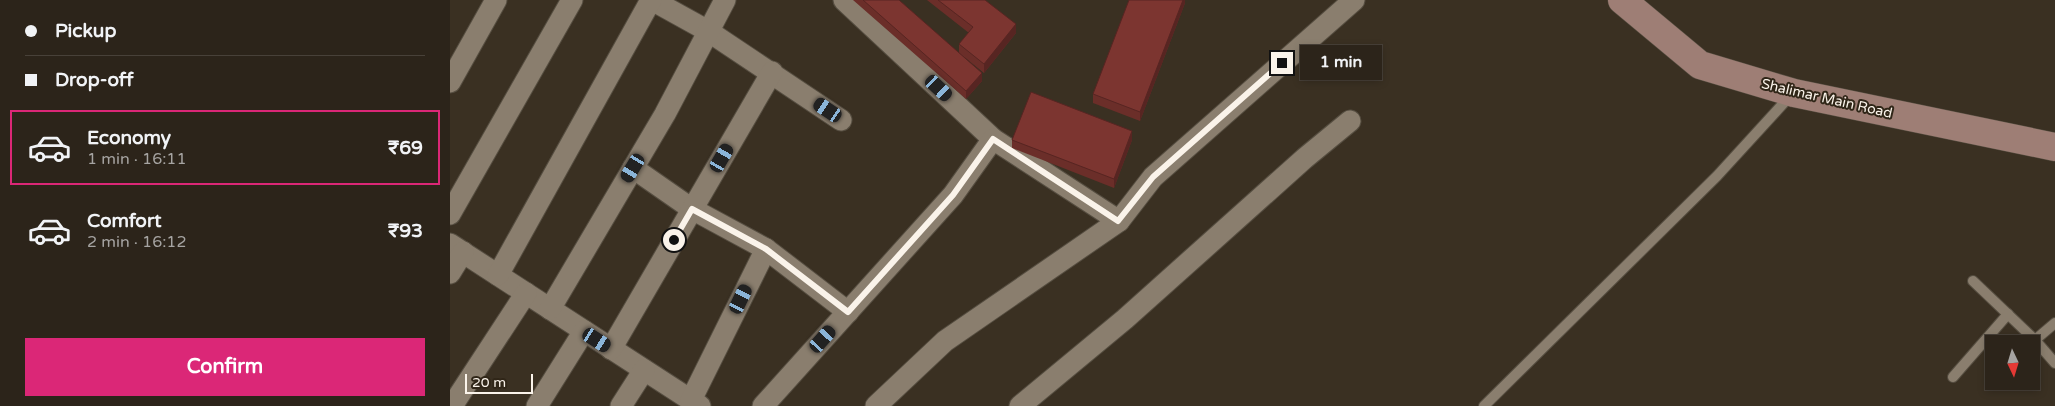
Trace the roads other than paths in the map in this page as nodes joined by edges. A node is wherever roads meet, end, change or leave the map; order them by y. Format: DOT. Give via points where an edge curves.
graph roads {
  1 [pos="496,0"];
  2 [pos="572,0"];
  3 [pos="651,0"];
  4 [pos="725,0"];
  5 [pos="844,0"];
  6 [pos="1354,0"];
  7 [pos="1622,0"];
  8 [pos="708,31"];
  9 [pos="772,72"];
  10 [pos="450,82"];
  11 [pos="1794,93"];
  12 [pos="842,120"];
  13 [pos="1350,121"];
  14 [pos="993,139"];
  15 [pos="2055,147"];
  16 [pos="633,168"];
  17 [pos="692,209"];
  18 [pos="450,214"];
  19 [pos="1118,221"];
  20 [pos="457,248"];
  21 [pos="766,249"];
  22 [pos="450,274"];
  23 [pos="498,275"];
  24 [pos="1973,281"];
  25 [pos="526,293"];
  26 [pos="550,309"];
  27 [pos="848,312"];
  28 [pos="2008,314"];
  29 [pos="2055,323"];
  30 [pos="584,331"];
  31 [pos="2030,335"];
  32 [pos="2040,336"];
  33 [pos="2040,346"];
  34 [pos="611,349"];
  35 [pos="2055,363"];
  36 [pos="644,370"];
  37 [pos="1953,378"];
  38 [pos="695,403"];
  39 [pos="452,406"];
  40 [pos="536,406"];
  41 [pos="621,406"];
  42 [pos="763,406"];
  43 [pos="876,406"];
  44 [pos="1020,406"];
  45 [pos="1484,406"];
  1 -- 10 [label="street"];
  2 -- 18 [label="street"];
  3 -- 8 [label="street"];
  3 -- 23 [label="street"];
  4 -- 8 [label="street"];
  5 -- 14 [label="street"];
  6 -- 19 [label="street" via="1153,177"];
  7 -- 11 [label="street, Shalimar Main Road" via="1700,65"];
  8 -- 9 [label="street"];
  8 -- 16 [label="street"];
  9 -- 12 [label="street"];
  9 -- 17 [label="street"];
  11 -- 15 [label="street, Shalimar Main Road"];
  11 -- 45 [label="lane" via="1717,176"];
  13 -- 44 [label="street" via="1125,319"];
  14 -- 19 [label="street"];
  14 -- 27 [label="street" via="953,195"];
  16 -- 17 [label="street"];
  16 -- 26 [label="street"];
  17 -- 21 [label="street"];
  17 -- 34 [label="street"];
  19 -- 43 [label="street" via="945,341"];
  20 -- 22 [label="street"];
  20 -- 23 [label="street"];
  21 -- 27 [label="street"];
  21 -- 38 [label="street"];
  23 -- 25 [label="street"];
  24 -- 28 [label="lane"];
  25 -- 26 [label="street"];
  25 -- 39 [label="street"];
  26 -- 30 [label="street"];
  27 -- 42 [label="street"];
  28 -- 31 [label="lane"];
  28 -- 37 [label="lane"];
  29 -- 32 [label="lane"];
  30 -- 34 [label="street"];
  30 -- 40 [label="street"];
  33 -- 35 [label="lane"];
  34 -- 36 [label="street"];
  36 -- 38 [label="street"];
  36 -- 41 [label="street"];
}
